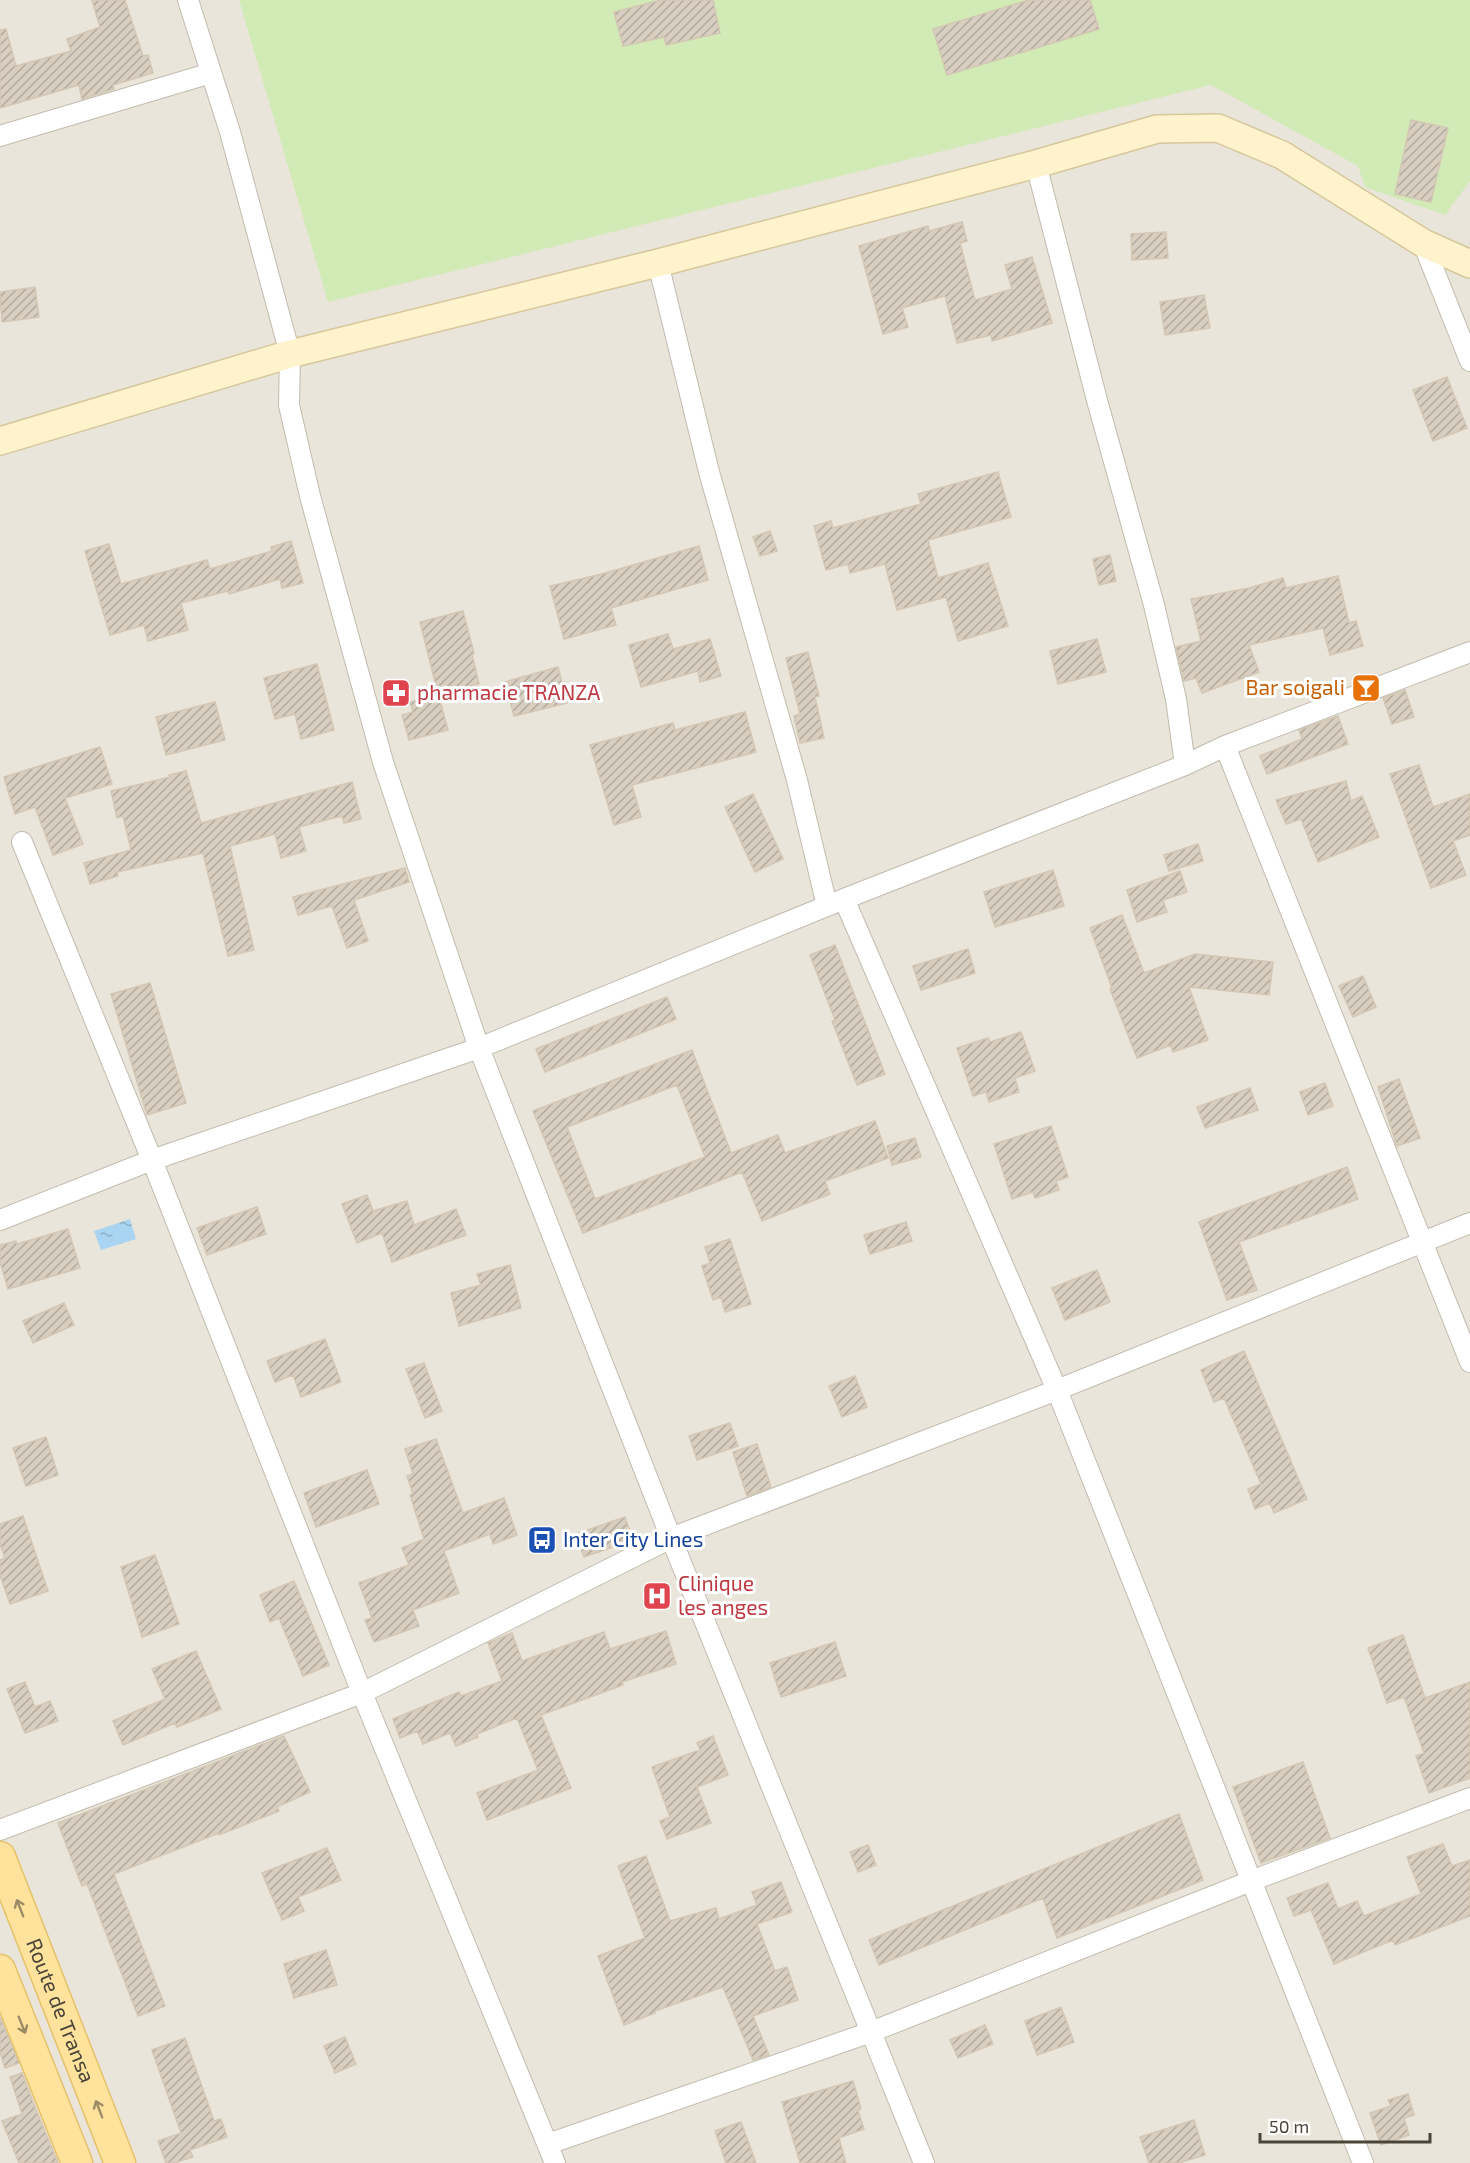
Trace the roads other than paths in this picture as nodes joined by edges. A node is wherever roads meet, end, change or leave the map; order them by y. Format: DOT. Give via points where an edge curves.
graph roads {
  1 [pos="188,0"];
  2 [pos="211,73"];
  3 [pos="0,136"];
  4 [pos="1036,165"];
  5 [pos="1422,243"];
  6 [pos="658,263"];
  7 [pos="1470,264"];
  8 [pos="290,354"];
  9 [pos="1470,361"];
  10 [pos="0,441"];
  11 [pos="1470,652"];
  12 [pos="1225,746"];
  13 [pos="1185,765"];
  14 [pos="22,842"];
  15 [pos="836,902"];
  16 [pos="479,1048"];
  17 [pos="152,1160"];
  18 [pos="0,1220"];
  19 [pos="1470,1223"];
  20 [pos="1423,1242"];
  21 [pos="1470,1362"];
  22 [pos="1057,1390"];
  23 [pos="671,1538"];
  24 [pos="362,1694"];
  25 [pos="1470,1798"];
  26 [pos="0,1830"];
  27 [pos="0,1857"];
  28 [pos="1251,1881"];
  29 [pos="0,1970"];
  30 [pos="871,2032"];
  31 [pos="548,2144"];
  32 [pos="77,2163"];
  33 [pos="120,2163"];
  34 [pos="555,2163"];
  35 [pos="924,2163"];
  36 [pos="1363,2163"];
  1 -- 2 [label="street"];
  2 -- 3 [label="street"];
  2 -- 8 [label="street"];
  4 -- 5 [label="street" via="1157,129 1218,128 1282,155"];
  4 -- 6 [label="street"];
  4 -- 13 [label="street" via="1154,605 1176,699"];
  5 -- 7 [label="street"];
  5 -- 9 [label="street"];
  6 -- 8 [label="street"];
  6 -- 15 [label="street" via="709,472"];
  8 -- 10 [label="street"];
  8 -- 16 [label="street" via="289,405 316,518 383,762"];
  11 -- 12 [label="street"];
  12 -- 13 [label="street"];
  12 -- 20 [label="street"];
  13 -- 15 [label="street"];
  14 -- 17 [label="street"];
  15 -- 16 [label="street"];
  15 -- 22 [label="street"];
  16 -- 17 [label="street"];
  16 -- 23 [label="street"];
  17 -- 18 [label="street"];
  17 -- 24 [label="street"];
  19 -- 20 [label="street"];
  20 -- 21 [label="street"];
  20 -- 22 [label="street"];
  22 -- 23 [label="street"];
  22 -- 28 [label="street"];
  23 -- 24 [label="street"];
  23 -- 30 [label="street"];
  24 -- 26 [label="street"];
  24 -- 31 [label="street"];
  25 -- 28 [label="street"];
  33 -- 27 [label="main road, Route de Transa, one-way"];
  28 -- 30 [label="street"];
  28 -- 36 [label="street"];
  29 -- 32 [label="main road, Route de Transa, one-way"];
  30 -- 31 [label="street"];
  30 -- 35 [label="street"];
  31 -- 34 [label="street"];
}
